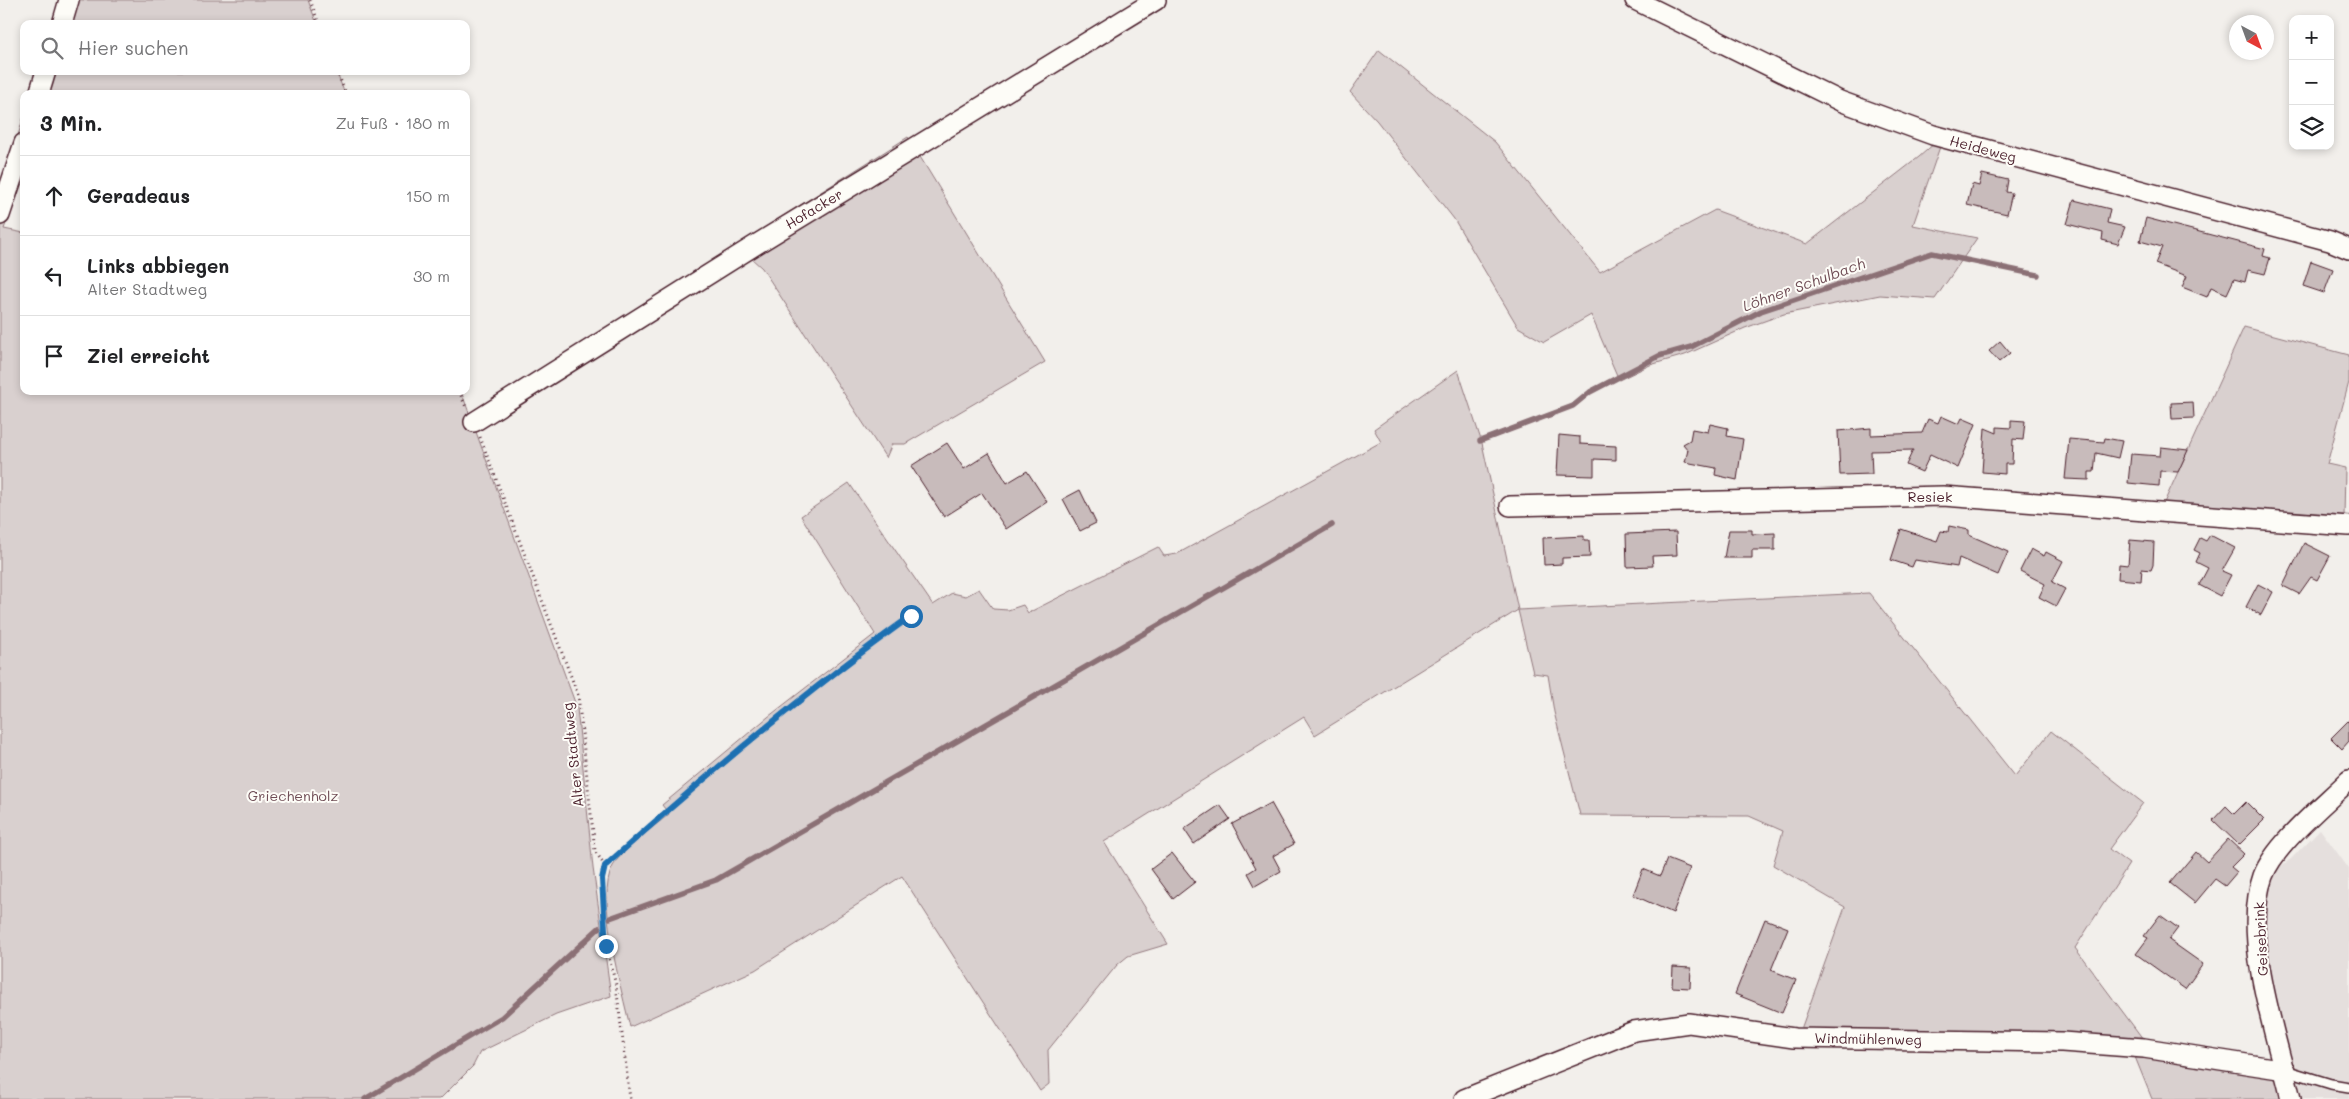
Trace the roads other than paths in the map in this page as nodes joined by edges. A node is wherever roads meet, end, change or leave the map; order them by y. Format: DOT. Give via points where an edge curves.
graph roads {
  1 [pos="69,0"];
  2 [pos="1156,0"];
  3 [pos="1635,0"];
  4 [pos="63,20"];
  5 [pos="45,75"];
  6 [pos="40,90"];
  7 [pos="20,154"];
  8 [pos="0,215"];
  9 [pos="2349,249"];
  10 [pos="474,422"];
  11 [pos="1510,506"];
  12 [pos="2349,526"];
  13 [pos="2349,780"];
  14 [pos="2285,1070"];
  15 [pos="2349,1087"];
  16 [pos="1464,1099"];
  17 [pos="2291,1099"];
  1 -- 4 [label="street"];
  2 -- 10 [label="street, Hofacker"];
  3 -- 9 [label="street, Heideweg" via="1840,101 1932,135 2330,241"];
  5 -- 6 [label="street"];
  7 -- 8 [label="street"];
  11 -- 12 [label="street, Resiek" via="1943,496"];
  13 -- 14 [label="street, Geisebrink" via="2280,848 2264,875 2256,906 2260,971"];
  14 -- 15 [label="lane"];
  14 -- 16 [label="street, Windmühlenweg" via="2144,1048 2062,1042 1794,1038 1689,1023 1634,1031"];
  14 -- 17 [label="street, Geisebrink"];
}
